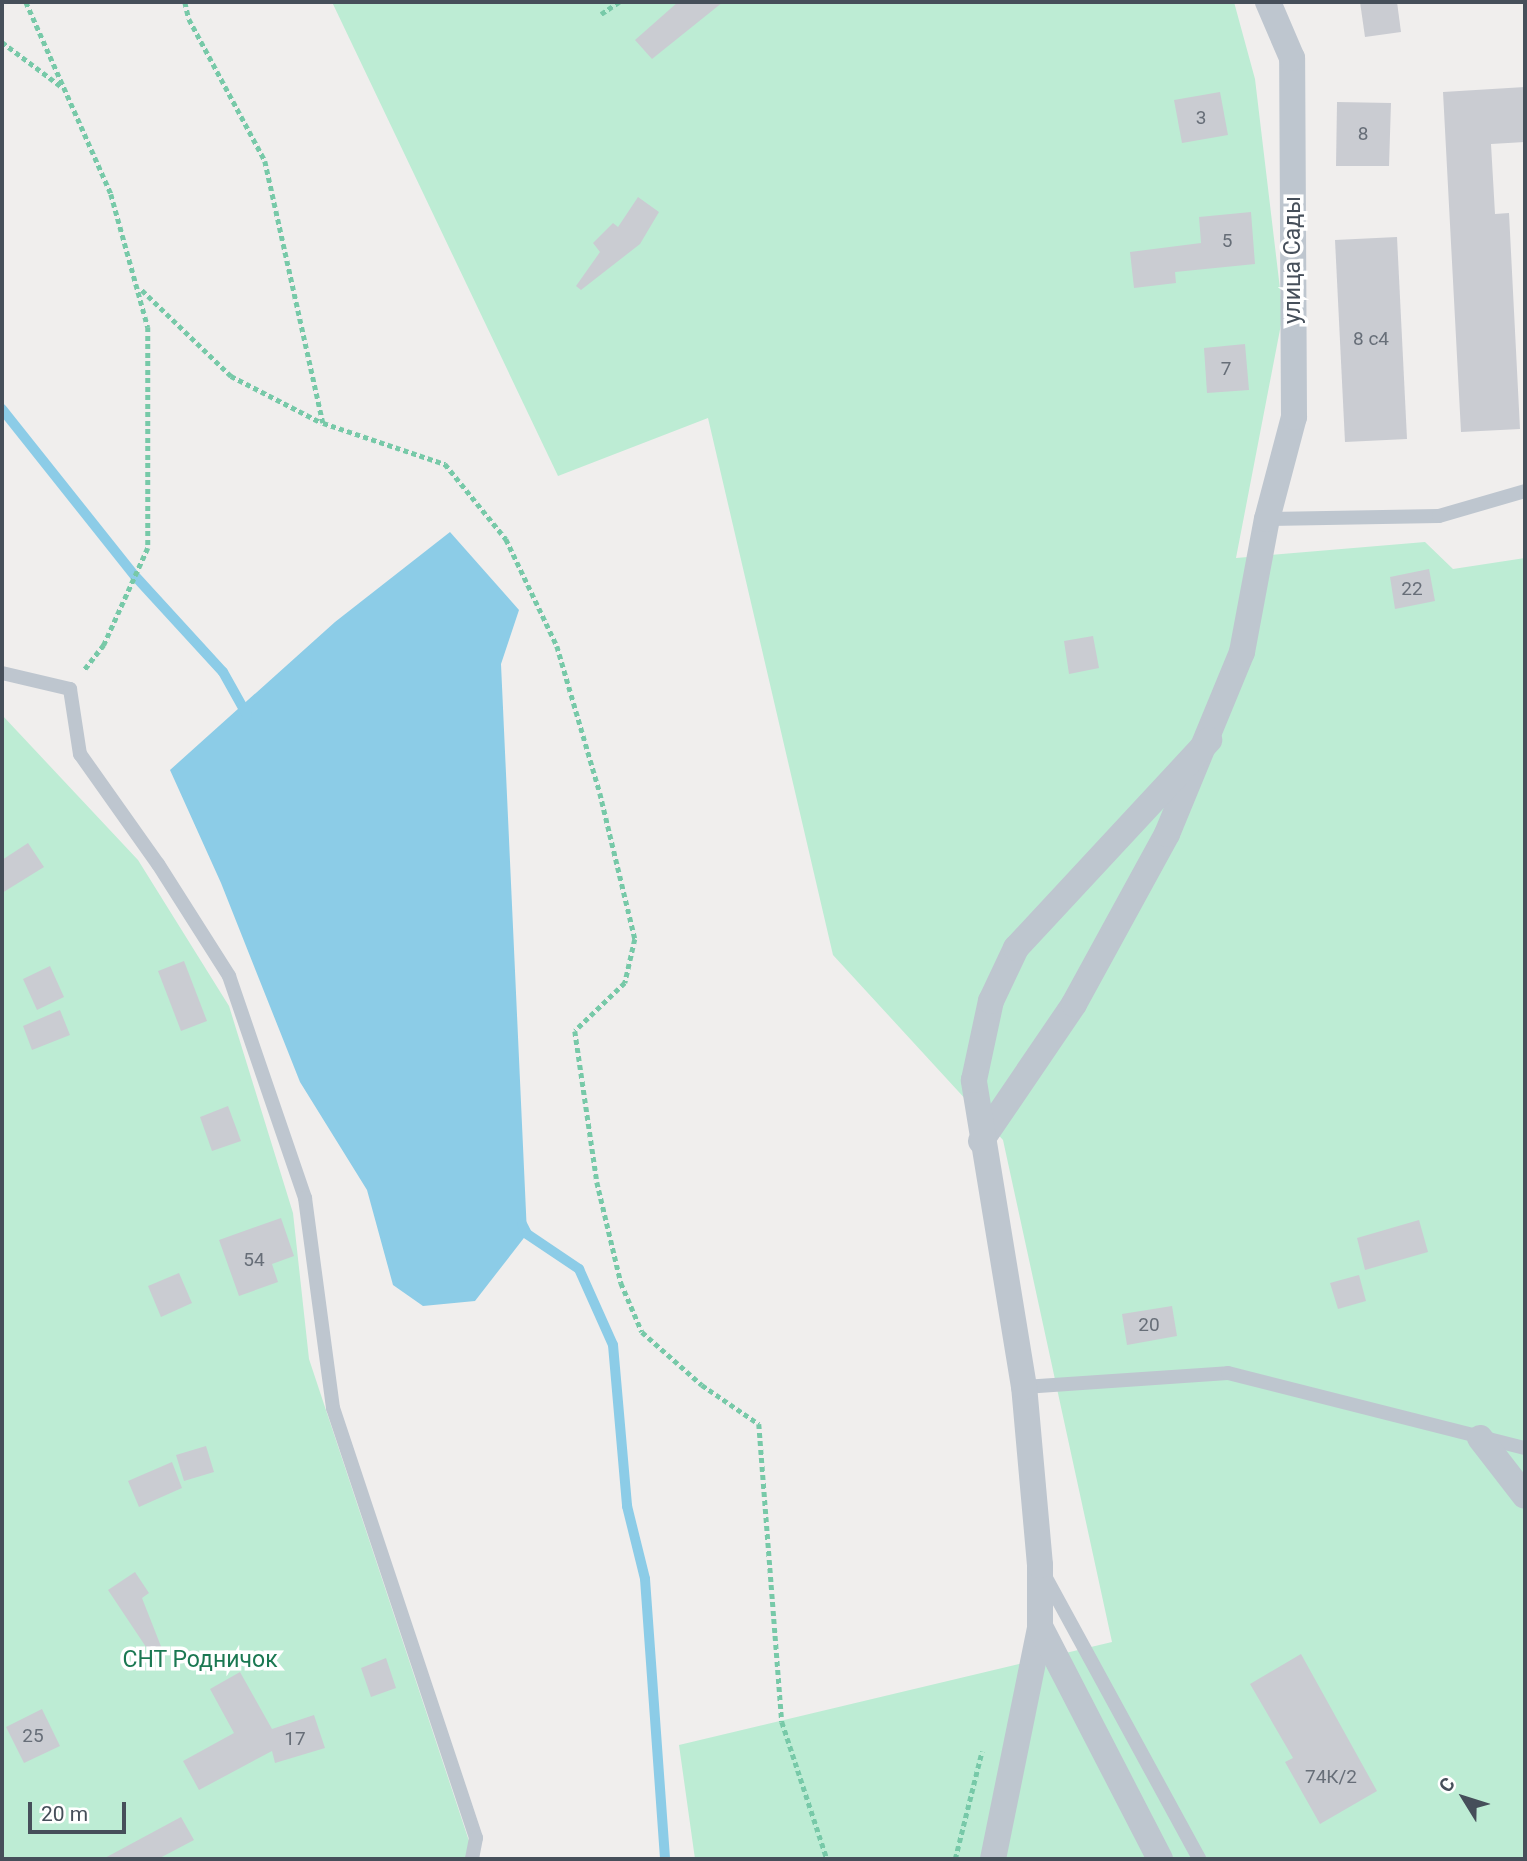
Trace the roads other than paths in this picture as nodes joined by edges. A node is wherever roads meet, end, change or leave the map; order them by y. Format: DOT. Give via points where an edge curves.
graph roads {
  1 [pos="1268,2"];
  2 [pos="1525,491"];
  3 [pos="1267,519"];
  4 [pos="2,673"];
  5 [pos="1209,740"];
  6 [pos="981,1141"];
  7 [pos="1024,1387"];
  8 [pos="1480,1438"];
  9 [pos="1525,1448"];
  10 [pos="1525,1496"];
  11 [pos="1040,1565"];
  12 [pos="1040,1626"];
  13 [pos="472,1859"];
  14 [pos="993,1859"];
  15 [pos="1160,1859"];
  16 [pos="1199,1859"];
  1 -- 3 [label="street, улица Сады" via="1292,58 1294,417"];
  2 -- 3 [label="lane" via="1439,516"];
  3 -- 5 [label="street, улица Сады" via="1242,652"];
  4 -- 13 [label="lane" via="70,689 80,754 158,864 233,989 305,1198 333,1408 476,1838"];
  5 -- 6 [label="street, улица Сады" via="1167,834 1074,1004"];
  5 -- 6 [label="street" via="1016,948 991,1001 978,1051 974,1080"];
  6 -- 7 [label="street"];
  7 -- 8 [label="lane" via="1228,1373"];
  7 -- 11 [label="street"];
  8 -- 9 [label="lane"];
  8 -- 10 [label="street"];
  11 -- 12 [label="street"];
  11 -- 16 [label="lane"];
  12 -- 14 [label="street"];
  12 -- 15 [label="street"];
}
